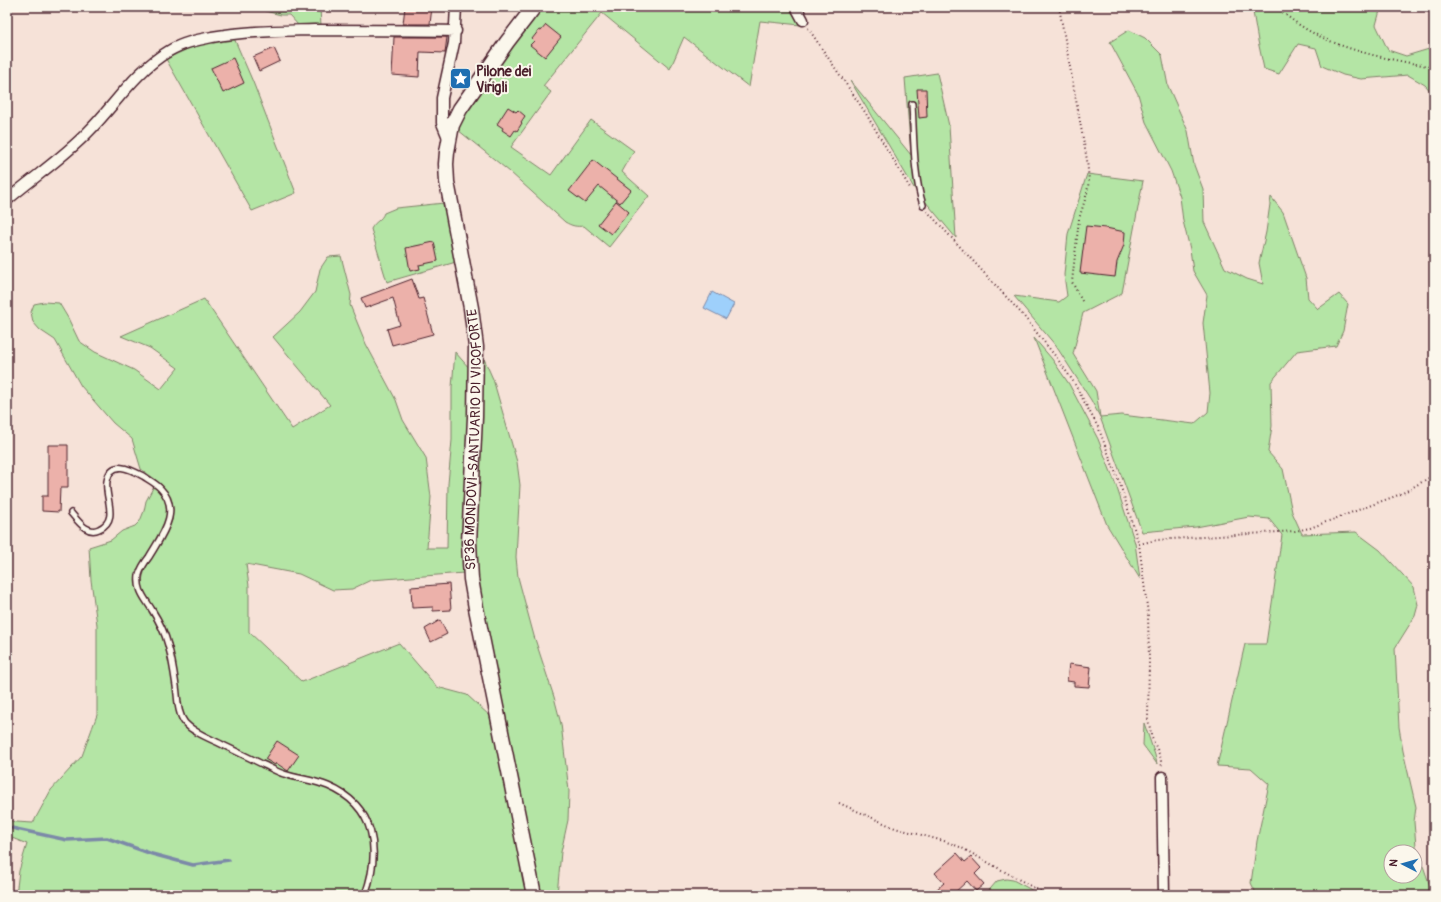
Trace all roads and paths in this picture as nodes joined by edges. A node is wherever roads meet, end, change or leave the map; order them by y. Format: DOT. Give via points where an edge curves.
graph roads {
  1 [pos="456,7"];
  2 [pos="534,7"];
  3 [pos="796,7"];
  4 [pos="1059,7"];
  5 [pos="1277,7"];
  6 [pos="803,20"];
  7 [pos="456,31"];
  8 [pos="1434,68"];
  9 [pos="912,104"];
  10 [pos="449,141"];
  11 [pos="7,200"];
  12 [pos="923,205"];
  13 [pos="1083,303"];
  14 [pos="1434,476"];
  15 [pos="71,513"];
  16 [pos="1139,544"];
  17 [pos="1162,777"];
  18 [pos="839,802"];
  19 [pos="365,895"];
  20 [pos="534,895"];
  21 [pos="1047,895"];
  22 [pos="1164,895"];
  1 -- 7 [label="street"];
  2 -- 10 [label="main road, SP36 MONDOVÌ-SANTUARIO DI VICOFORTE" via="460,108 452,125"];
  3 -- 6 [label="street"];
  4 -- 13 [label="path" via="1087,160 1087,193 1079,219 1072,282"];
  5 -- 8 [label="path" via="1310,32 1339,44 1390,59"];
  6 -- 12 [label="path"];
  7 -- 10 [label="street" via="442,98 442,123"];
  7 -- 11 [label="street" via="257,31 185,44 170,50 154,62 63,156"];
  9 -- 12 [label="lane" via="917,176"];
  10 -- 20 [label="main road, SP36 MONDOVÌ-SANTUARIO DI VICOFORTE" via="447,182 471,308 476,358 469,543 471,579"];
  12 -- 16 [label="path" via="1022,314 1073,381 1094,418 1120,484"];
  14 -- 16 [label="path" via="1401,494 1310,528 1157,540"];
  15 -- 19 [label="lane" via="88,529 95,531 105,525 110,514 107,480 117,468 132,469 162,490 171,508 170,516 142,568 139,586 166,639 183,720 197,732 281,773 329,786 354,802 367,819 373,838 372,870"];
  16 -- 17 [label="path" via="1148,614 1148,719 1161,761"];
  17 -- 22 [label="street"];
  18 -- 21 [label="path" via="895,828 960,847"];
}
